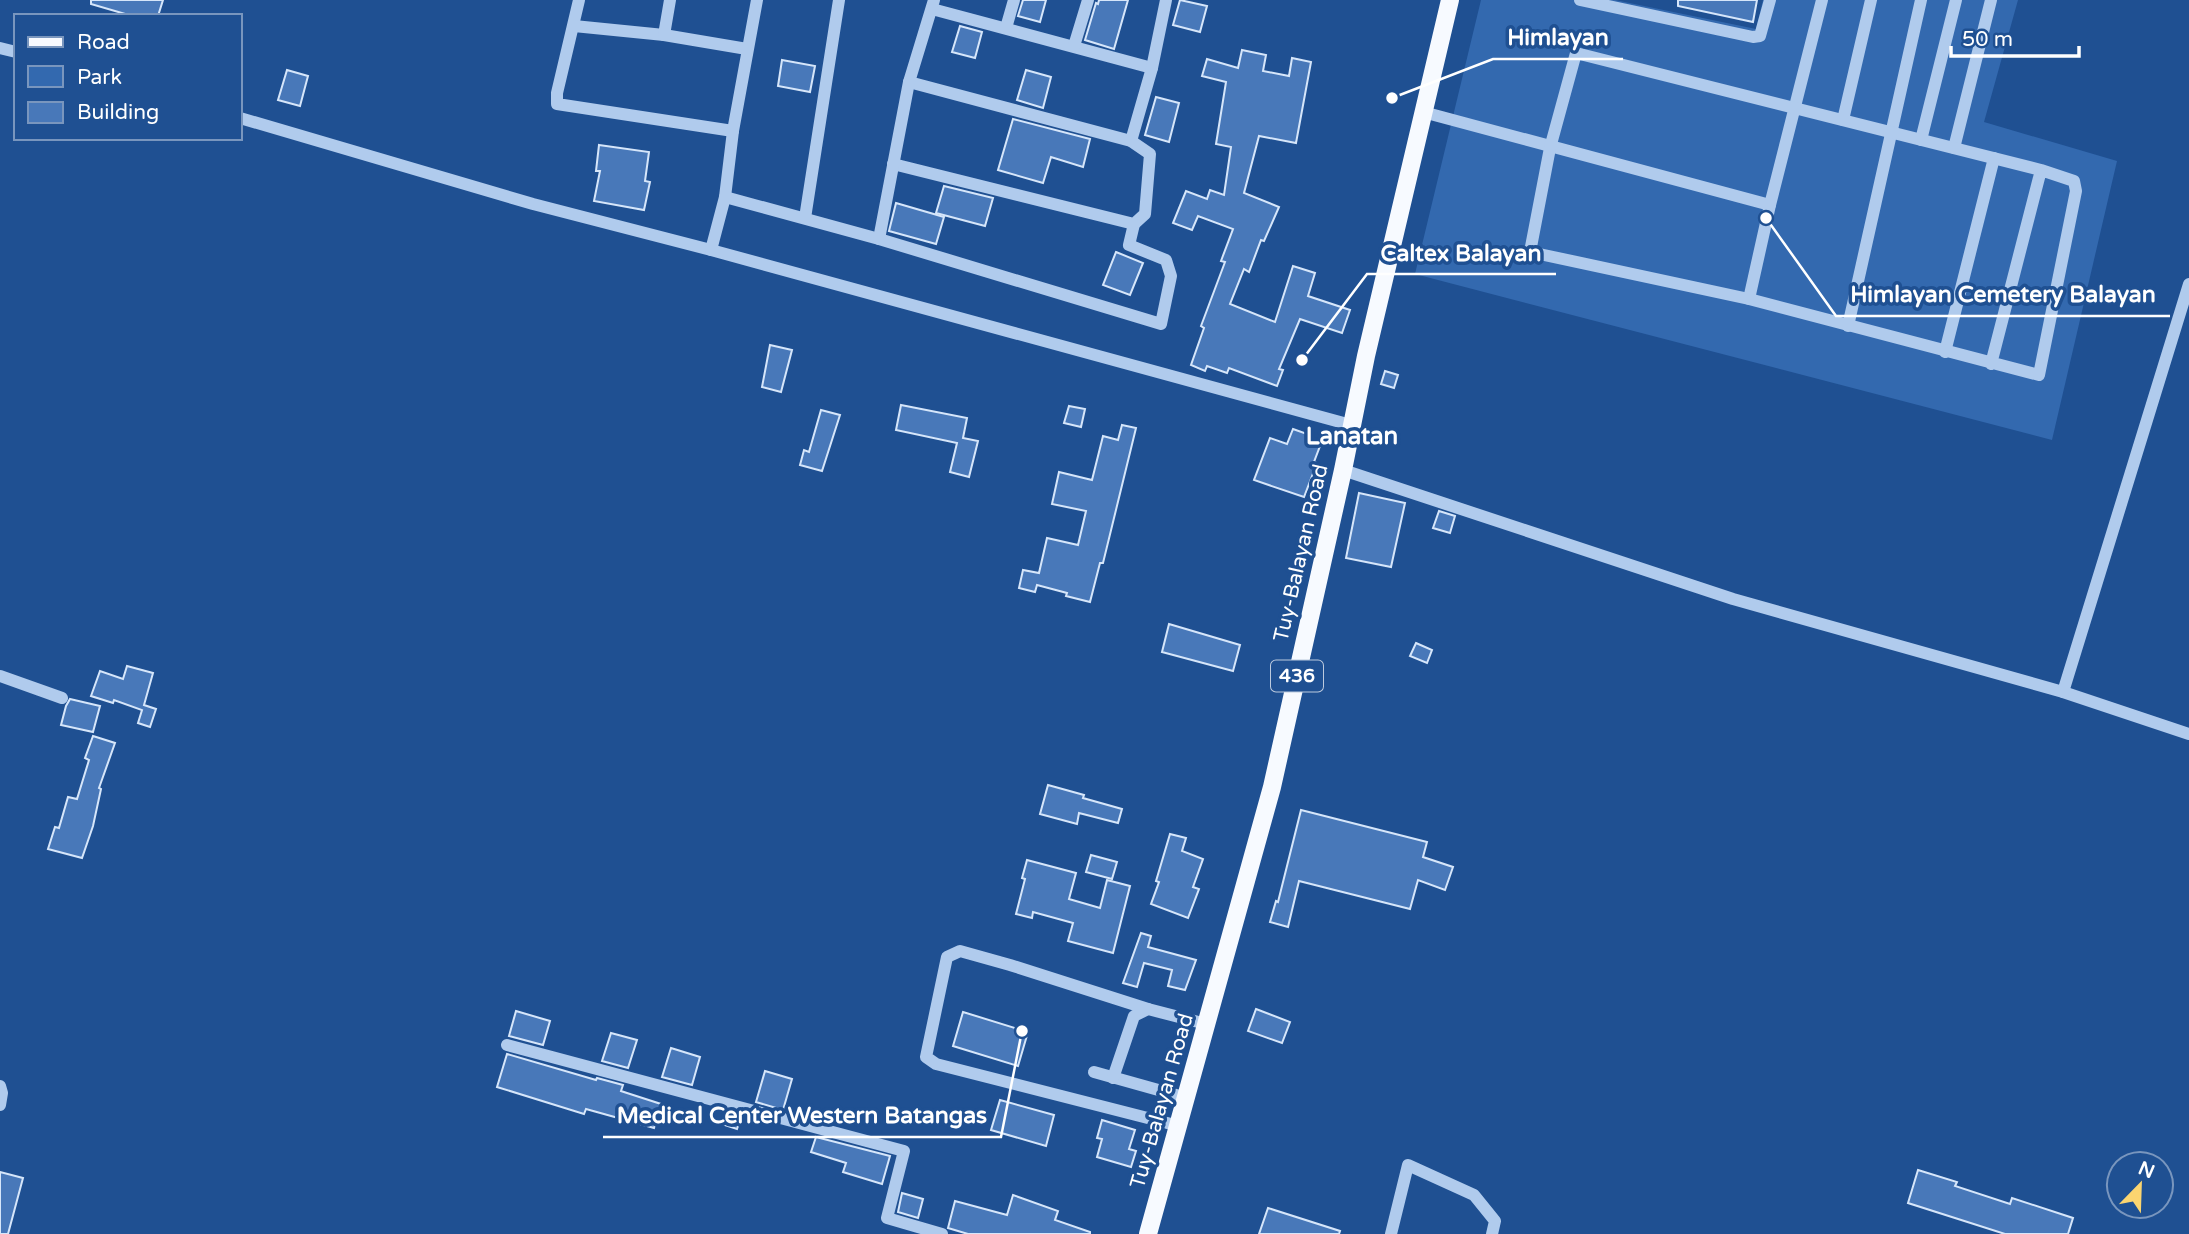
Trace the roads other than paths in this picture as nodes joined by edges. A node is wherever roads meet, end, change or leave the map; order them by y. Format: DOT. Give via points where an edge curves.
graph roads {
  1 [pos="579,0"];
  2 [pos="670,0"];
  3 [pos="757,0"];
  4 [pos="839,0"];
  5 [pos="1014,0"];
  6 [pos="1088,0"];
  7 [pos="1167,0"];
  8 [pos="1450,0"];
  9 [pos="1580,0"];
  10 [pos="1770,0"];
  11 [pos="1822,0"];
  12 [pos="1871,0"];
  13 [pos="1921,0"];
  14 [pos="1956,0"];
  15 [pos="1991,0"];
  16 [pos="933,4"];
  17 [pos="574,26"];
  18 [pos="1006,28"];
  19 [pos="664,35"];
  20 [pos="1074,46"];
  21 [pos="747,49"];
  22 [pos="1152,68"];
  23 [pos="909,82"];
  24 [pos="1796,108"];
  25 [pos="1423,112"];
  26 [pos="242,119"];
  27 [pos="1843,120"];
  28 [pos="733,131"];
  29 [pos="1893,133"];
  30 [pos="1921,140"];
  31 [pos="1131,141"];
  32 [pos="1550,148"];
  33 [pos="1954,148"];
  34 [pos="1994,158"];
  35 [pos="893,164"];
  36 [pos="2041,170"];
  37 [pos="725,197"];
  38 [pos="1770,205"];
  39 [pos="805,218"];
  40 [pos="1134,224"];
  41 [pos="879,239"];
  42 [pos="711,250"];
  43 [pos="2189,284"];
  44 [pos="1749,299"];
  45 [pos="1848,326"];
  46 [pos="1945,352"];
  47 [pos="1992,364"];
  48 [pos="1351,425"];
  49 [pos="1343,470"];
  50 [pos="0,676"];
  51 [pos="2063,692"];
  52 [pos="62,698"];
  53 [pos="2189,734"];
  54 [pos="1148,1009"];
  55 [pos="1206,1024"];
  56 [pos="507,1045"];
  57 [pos="1094,1072"];
  58 [pos="1113,1078"];
  59 [pos="0,1086"];
  60 [pos="1186,1098"];
  61 [pos="0,1105"];
  62 [pos="1179,1126"];
  63 [pos="942,1234"];
  64 [pos="1148,1234"];
  65 [pos="1391,1234"];
  66 [pos="1492,1234"];
  1 -- 17 [label="street"];
  2 -- 19 [label="street"];
  3 -- 21 [label="street"];
  4 -- 39 [label="street"];
  5 -- 18 [label="street"];
  6 -- 20 [label="street"];
  7 -- 22 [label="street"];
  8 -- 25 [label="main road, Tuy-Balayan Road / 436"];
  9 -- 10 [label="street" via="1753,37 1760,36"];
  11 -- 24 [label="street"];
  12 -- 27 [label="street"];
  13 -- 29 [label="street"];
  14 -- 30 [label="street"];
  15 -- 33 [label="street"];
  16 -- 18 [label="street"];
  16 -- 23 [label="street"];
  17 -- 19 [label="street"];
  17 -- 28 [label="street" via="557,104"];
  18 -- 20 [label="street"];
  19 -- 21 [label="street"];
  20 -- 22 [label="street"];
  21 -- 28 [label="street"];
  22 -- 31 [label="street"];
  23 -- 31 [label="street"];
  23 -- 35 [label="street"];
  24 -- 27 [label="street"];
  24 -- 32 [label="street" via="1576,53"];
  24 -- 38 [label="street"];
  25 -- 32 [label="street"];
  25 -- 48 [label="main road, Tuy-Balayan Road / 436"];
  26 -- 42 [label="street" via="533,204"];
  27 -- 29 [label="street"];
  28 -- 37 [label="street"];
  29 -- 30 [label="street"];
  29 -- 45 [label="street"];
  30 -- 33 [label="street"];
  31 -- 40 [label="street" via="1150,154 1145,214"];
  32 -- 38 [label="street"];
  32 -- 44 [label="street" via="1530,252"];
  33 -- 34 [label="street"];
  34 -- 36 [label="street"];
  34 -- 46 [label="street"];
  35 -- 40 [label="street"];
  35 -- 41 [label="street"];
  36 -- 47 [label="street"];
  36 -- 47 [label="street" via="2074,181 2076,191 2039,376"];
  37 -- 39 [label="street"];
  37 -- 42 [label="street"];
  38 -- 44 [label="street"];
  39 -- 41 [label="street"];
  40 -- 41 [label="street" via="1129,245 1166,260 1171,276 1161,324"];
  42 -- 48 [label="street"];
  43 -- 51 [label="street"];
  44 -- 45 [label="street"];
  45 -- 46 [label="street"];
  46 -- 47 [label="street"];
  48 -- 49 [label="main road, Tuy-Balayan Road / 436"];
  49 -- 51 [label="street" via="1733,598"];
  49 -- 55 [label="main road, Tuy-Balayan Road / 436" via="1272,787"];
  50 -- 52 [label="street"];
  51 -- 53 [label="street"];
  54 -- 55 [label="street"];
  54 -- 58 [label="street" via="1134,1016"];
  54 -- 62 [label="street" via="960,951 947,957 926,1057 936,1064"];
  55 -- 60 [label="main road, Tuy-Balayan Road / 436"];
  56 -- 63 [label="street" via="904,1152 887,1218"];
  57 -- 58 [label="street"];
  58 -- 60 [label="street"];
  59 -- 61 [label="street"];
  60 -- 62 [label="main road, Tuy-Balayan Road / 436"];
  62 -- 64 [label="main road, Tuy-Balayan Road / 436"];
  65 -- 66 [label="street" via="1409,1165 1474,1195 1495,1221"];
}
